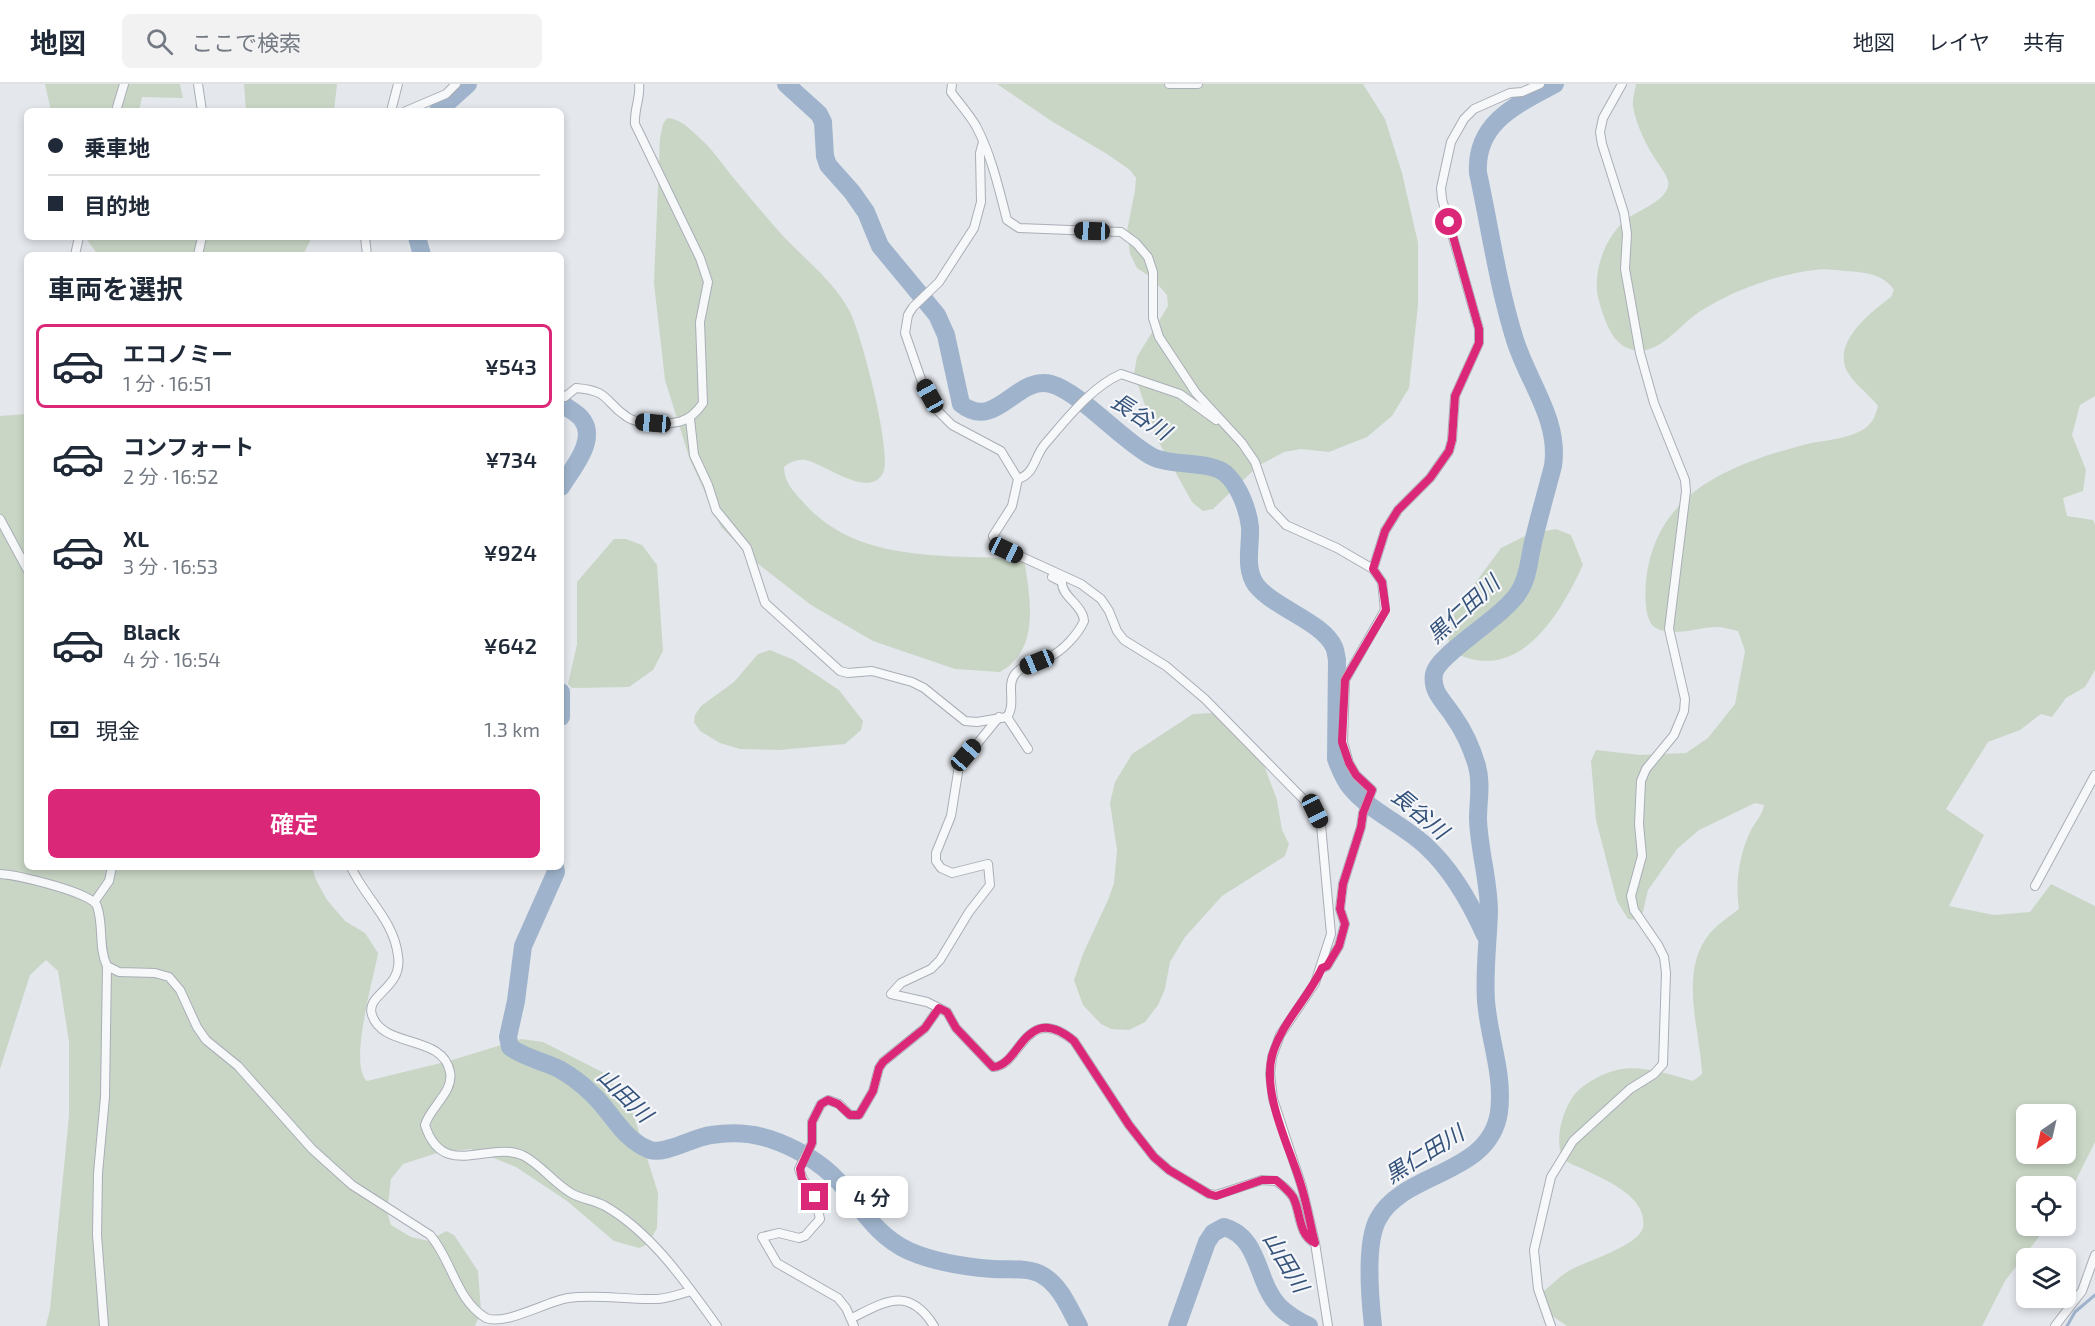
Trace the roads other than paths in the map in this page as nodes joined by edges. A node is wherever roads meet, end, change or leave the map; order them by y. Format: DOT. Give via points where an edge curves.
graph roads {
  1 [pos="124,84"];
  2 [pos="198,84"];
  3 [pos="398,84"];
  4 [pos="456,84"];
  5 [pos="639,84"];
  6 [pos="952,84"];
  7 [pos="1169,84"];
  8 [pos="1198,84"];
  9 [pos="1540,84"];
  10 [pos="1622,84"];
  11 [pos="117,108"];
  12 [pos="202,108"];
  13 [pos="392,108"];
  14 [pos="413,108"];
  15 [pos="983,142"];
  16 [pos="564,396"];
  17 [pos="690,419"];
  18 [pos="1221,421"];
  19 [pos="1018,479"];
  20 [pos="0,519"];
  21 [pos="1006,550"];
  22 [pos="24,563"];
  23 [pos="1373,569"];
  24 [pos="1062,582"];
  25 [pos="1101,599"];
  26 [pos="1003,717"];
  27 [pos="1028,749"];
  28 [pos="2095,776"];
  29 [pos="111,870"];
  30 [pos="353,870"];
  31 [pos="0,874"];
  32 [pos="2035,886"];
  33 [pos="94,901"];
  34 [pos="107,966"];
  35 [pos="1322,968"];
  36 [pos="939,1008"];
  37 [pos="1315,1243"];
  38 [pos="2095,1255"];
  39 [pos="692,1290"];
  40 [pos="853,1322"];
  41 [pos="105,1326"];
  42 [pos="717,1326"];
  43 [pos="934,1326"];
  44 [pos="1328,1326"];
  45 [pos="1551,1326"];
  46 [pos="2055,1326"];
  1 -- 11 [label="street"];
  2 -- 12 [label="street"];
  3 -- 13 [label="street"];
  4 -- 14 [label="street" via="446,94"];
  5 -- 17 [label="street" via="635,124 708,282 700,322 703,403"];
  6 -- 15 [label="street" via="951,92"];
  7 -- 8 [label="street"];
  9 -- 23 [label="street" via="1474,109 1451,142 1442,199 1479,329 1479,343 1455,396 1449,451 1430,478 1398,510 1385,531"];
  10 -- 45 [label="street" via="1607,106 1600,132 1624,213 1625,269 1640,353 1654,403 1685,480 1669,629 1685,699 1680,723 1641,781 1642,856 1631,896 1634,910 1664,957 1663,1064 1573,1141 1551,1177 1534,1250 1538,1289"];
  15 -- 18 [label="street" via="1012,226 1121,232 1137,243 1153,272 1153,318 1159,338 1196,393"];
  15 -- 19 [label="street" via="981,202 974,228 908,315 905,333 922,382 944,418 1001,451"];
  16 -- 17 [label="street" via="576,388 594,389 636,421 670,424"];
  17 -- 26 [label="street" via="694,455 711,500 747,548 765,603 840,671 872,671 912,682 965,721"];
  18 -- 19 [label="street" via="1180,394 1124,374 1086,399 1044,445 1030,473"];
  18 -- 23 [label="street" via="1255,462 1266,499 1277,517"];
  19 -- 21 [label="street" via="1012,506 993,536 998,546"];
  20 -- 22 [label="street"];
  21 -- 24 [label="street"];
  21 -- 25 [label="street" via="1081,584"];
  23 -- 35 [label="street" via="1382,582 1386,610 1345,680 1342,742 1356,775 1372,790 1343,884 1340,909 1345,924 1339,946"];
  24 -- 25 [label="street"];
  24 -- 26 [label="street" via="1062,588 1081,609 1084,621 1058,652 1015,675 1011,683 1013,706"];
  25 -- 35 [label="street" via="1124,640 1166,666 1205,699 1315,811 1324,843 1331,915 1331,934"];
  26 -- 27 [label="street"];
  26 -- 36 [label="street" via="959,766 951,816 936,853 941,868 951,873 988,864 990,885 940,960 925,973 901,982 891,994"];
  28 -- 32 [label="street"];
  29 -- 33 [label="street" via="109,882"];
  30 -- 39 [label="street" via="381,912 399,956 398,972 376,998 372,1014 388,1033 433,1050 449,1067 451,1077 425,1125 435,1145 449,1154 467,1157 508,1152 525,1157 572,1194 603,1205 631,1224"];
  31 -- 33 [label="street" via="81,894"];
  33 -- 34 [label="street"];
  34 -- 39 [label="street" via="119,972 169,977 206,1040 238,1066 312,1149 352,1185 430,1235 470,1303 489,1320 512,1320 542,1305 569,1298 658,1299"];
  34 -- 41 [label="street" via="97,1235"];
  35 -- 37 [label="street" via="1280,1035 1270,1074 1273,1099 1302,1187"];
  36 -- 37 [label="street" via="947,1012 956,1028 993,1067 1003,1065 1036,1031 1047,1027 1065,1033 1160,1163 1216,1196 1262,1180 1276,1180 1293,1197 1304,1232"];
  36 -- 40 [label="street" via="925,1028 883,1062 859,1115 850,1115 828,1100 821,1104 812,1122 813,1138 800,1174 815,1197 820,1219 799,1238 779,1233 762,1237 777,1263 838,1298"];
  37 -- 44 [label="street"];
  38 -- 46 [label="street" via="2082,1291"];
  39 -- 42 [label="street"];
  40 -- 43 [label="street" via="884,1302 896,1299 916,1306"];
}
